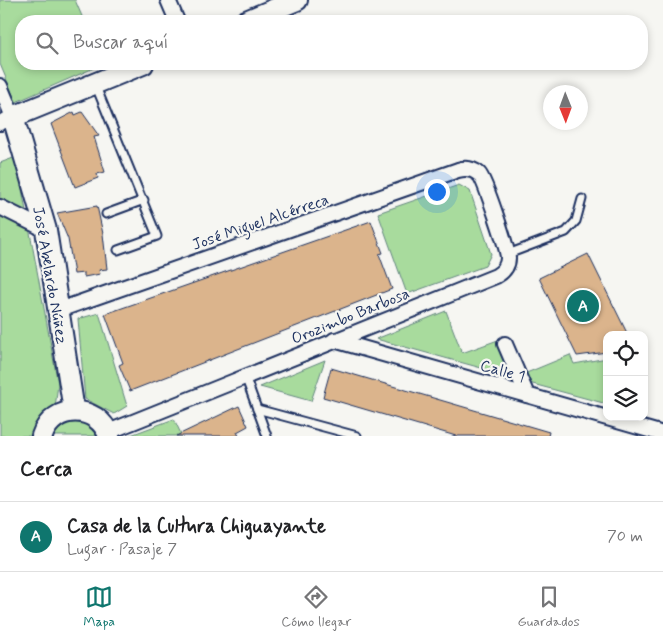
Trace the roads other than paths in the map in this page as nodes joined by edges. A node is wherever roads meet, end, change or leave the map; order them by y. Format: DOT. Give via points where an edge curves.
graph roads {
  1 [pos="168,0"];
  2 [pos="297,0"];
  3 [pos="174,15"];
  4 [pos="261,15"];
  5 [pos="129,70"];
  6 [pos="95,84"];
  7 [pos="0,86"];
  8 [pos="7,120"];
  9 [pos="144,200"];
  10 [pos="582,200"];
  11 [pos="0,207"];
  12 [pos="106,214"];
  13 [pos="46,230"];
  14 [pos="118,250"];
  15 [pos="508,254"];
  16 [pos="59,310"];
  17 [pos="334,340"];
  18 [pos="505,344"];
  19 [pos="245,376"];
  20 [pos="526,395"];
  21 [pos="257,409"];
  22 [pos="74,411"];
  23 [pos="109,434"];
  24 [pos="663,434"];
  25 [pos="42,436"];
  26 [pos="267,436"];
  27 [pos="358,436"];
  1 -- 3 [label="street"];
  2 -- 4 [label="street"];
  5 -- 6 [label="street"];
  6 -- 8 [label="street"];
  6 -- 9 [label="lane"];
  7 -- 8 [label="street, José Abelardo Núñez"];
  8 -- 13 [label="street, José Abelardo Núñez"];
  9 -- 12 [label="lane"];
  9 -- 14 [label="lane" via="156,236"];
  10 -- 15 [label="lane" via="576,221 566,232"];
  11 -- 13 [label="street"];
  13 -- 16 [label="street, José Abelardo Núñez"];
  15 -- 16 [label="street, José Miguel Alcérreca" via="483,181 474,171 463,169"];
  15 -- 17 [label="street, Orozimbo Barbosa" via="504,270 496,276"];
  16 -- 22 [label="street, José Abelardo Núñez"];
  17 -- 19 [label="street, Orozimbo Barbosa"];
  17 -- 20 [label="street, Calle 1"];
  18 -- 20 [label="street"];
  19 -- 21 [label="lane"];
  19 -- 23 [label="street, Orozimbo Barbosa"];
  20 -- 24 [label="street, Calle 1"];
  21 -- 26 [label="lane"];
  21 -- 27 [label="lane"];
  22 -- 23 [label="street" via="94,416"];
  22 -- 25 [label="street" via="53,419"];
}
